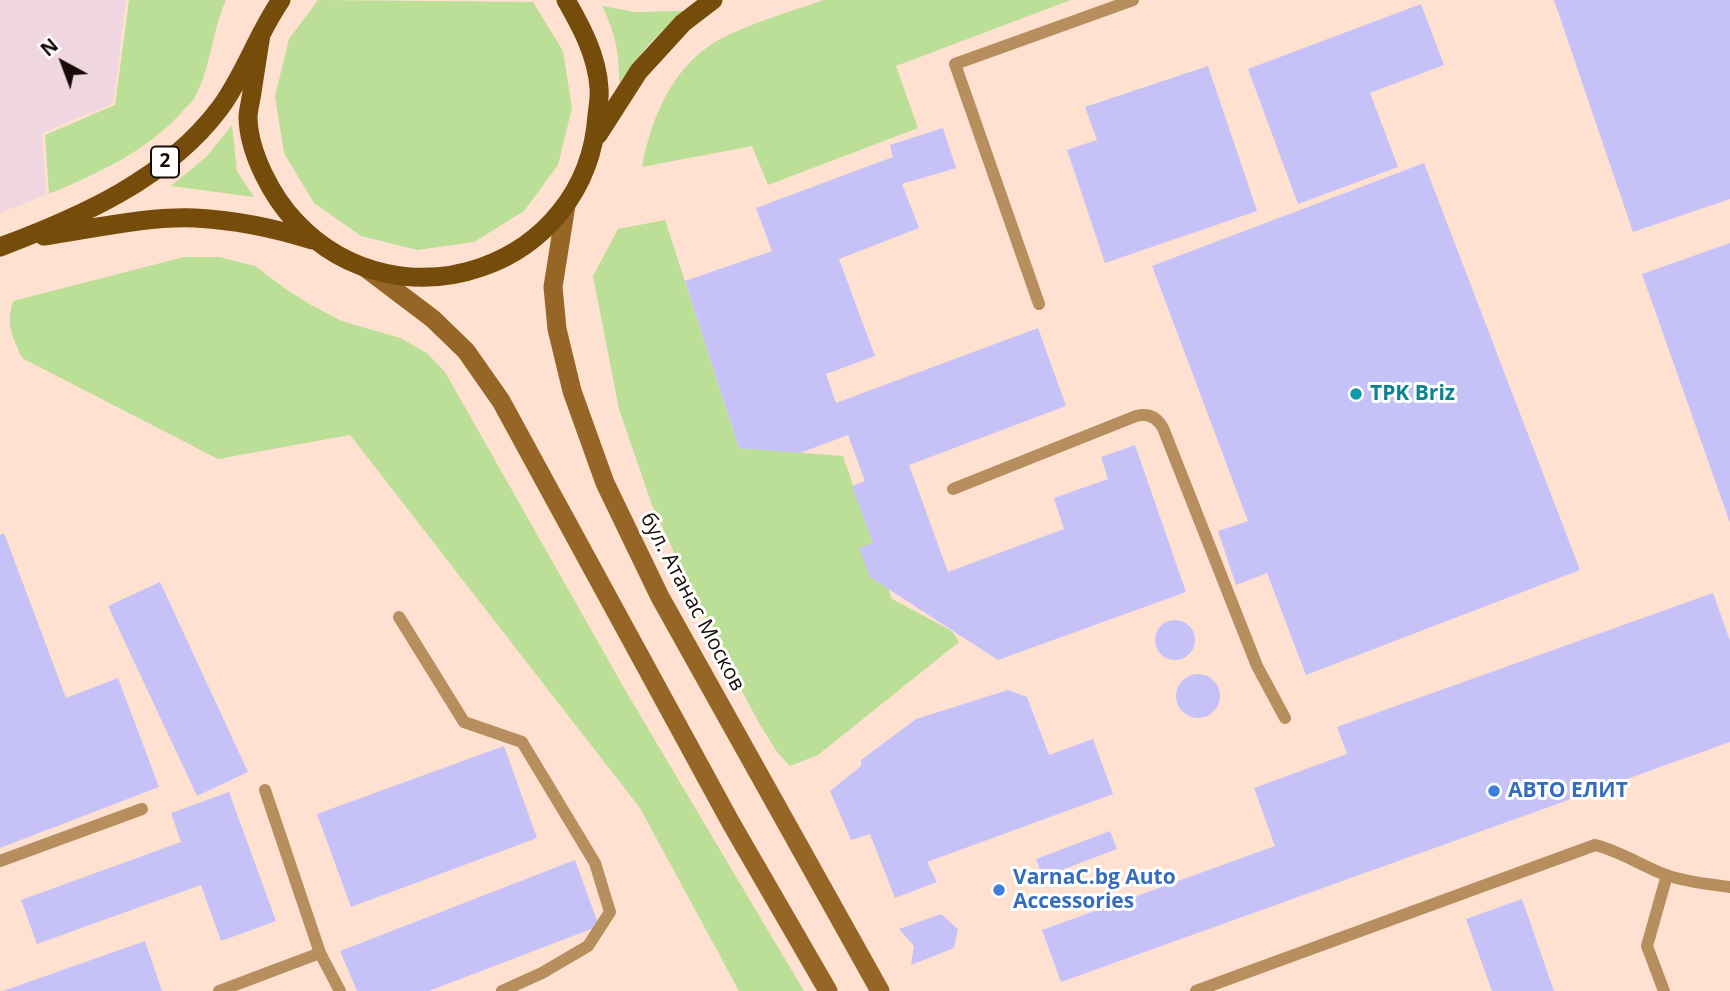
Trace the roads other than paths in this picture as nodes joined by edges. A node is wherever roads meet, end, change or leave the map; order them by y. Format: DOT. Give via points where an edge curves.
graph roads {
  1 [pos="566,0"];
  2 [pos="713,0"];
  3 [pos="1132,0"];
  4 [pos="280,1"];
  5 [pos="261,34"];
  6 [pos="596,138"];
  7 [pos="566,205"];
  8 [pos="22,239"];
  9 [pos="313,240"];
  10 [pos="0,247"];
  11 [pos="367,269"];
  12 [pos="1039,304"];
  13 [pos="953,489"];
  14 [pos="399,617"];
  15 [pos="1285,718"];
  16 [pos="265,790"];
  17 [pos="142,809"];
  18 [pos="0,861"];
  19 [pos="1667,875"];
  20 [pos="1730,887"];
  21 [pos="320,953"];
  22 [pos="219,991"];
  23 [pos="340,991"];
  24 [pos="502,991"];
  25 [pos="828,991"];
  26 [pos="880,991"];
  27 [pos="1196,991"];
  28 [pos="1664,991"];
  1 -- 6 [label="main road, 2" via="588,39 599,88"];
  2 -- 6 [label="main road, 2" via="683,23 639,71"];
  3 -- 12 [label="lane" via="955,64"];
  4 -- 5 [label="main road, 2"];
  5 -- 8 [label="main road, 2" via="221,108 185,146 143,180 103,203"];
  5 -- 9 [label="main road, 2" via="248,118 258,164 280,206"];
  6 -- 7 [label="main road, 2"];
  7 -- 11 [label="main road, 2" via="536,238 498,262 477,269 411,278"];
  7 -- 26 [label="main road, бул. Атанас Москов" via="553,287 557,329 572,391 605,483 660,597"];
  8 -- 9 [label="main road, 2" via="194,218 271,227"];
  8 -- 10 [label="main road, 2"];
  9 -- 11 [label="main road, 2"];
  11 -- 25 [label="main road" via="433,319 466,351 501,401 724,811"];
  13 -- 15 [label="lane" via="1136,416 1156,418 1164,428 1257,666"];
  14 -- 24 [label="lane" via="464,722 522,742 595,863 610,912 588,946"];
  16 -- 21 [label="lane"];
  17 -- 18 [label="lane"];
  19 -- 20 [label="lane"];
  19 -- 27 [label="lane" via="1595,845"];
  19 -- 28 [label="lane" via="1647,946"];
  21 -- 22 [label="lane"];
  21 -- 23 [label="lane"];
}
